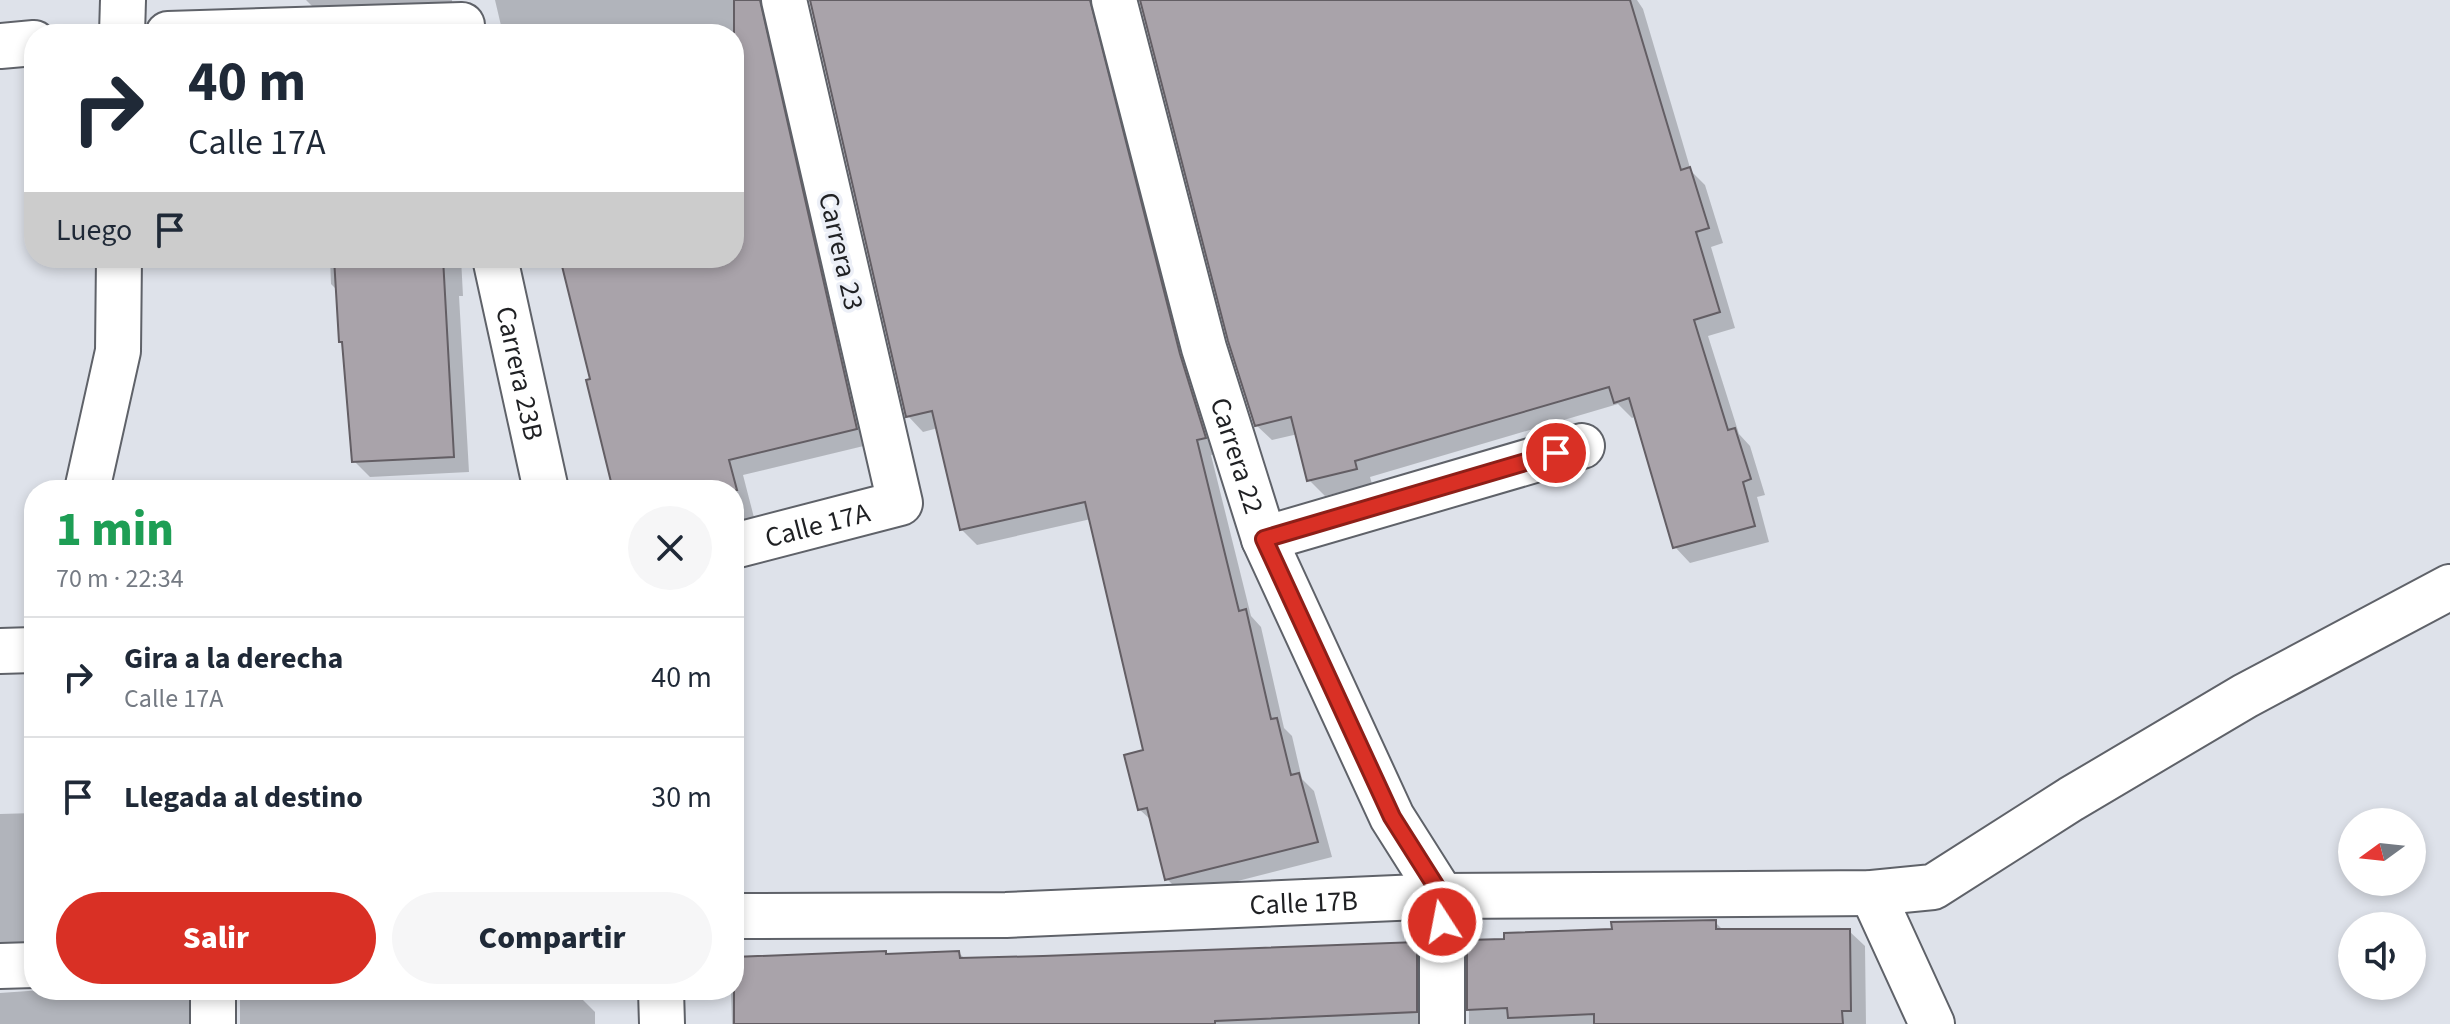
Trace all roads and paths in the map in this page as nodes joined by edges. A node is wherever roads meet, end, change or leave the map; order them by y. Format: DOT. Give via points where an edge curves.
graph roads {
  1 [pos="123,0"];
  2 [pos="784,0"];
  3 [pos="1114,0"];
  4 [pos="462,20"];
  5 [pos="122,24"];
  6 [pos="378,24"];
  7 [pos="24,44"];
  8 [pos="0,46"];
  9 [pos="119,268"];
  10 [pos="497,268"];
  11 [pos="1582,446"];
  12 [pos="89,480"];
  13 [pos="544,480"];
  14 [pos="900,503"];
  15 [pos="1264,539"];
  16 [pos="744,543"];
  17 [pos="2450,587"];
  18 [pos="24,650"];
  19 [pos="0,651"];
  20 [pos="1872,893"];
  21 [pos="1442,896"];
  22 [pos="744,916"];
  23 [pos="24,965"];
  24 [pos="0,966"];
  25 [pos="213,1000"];
  26 [pos="661,1000"];
  27 [pos="213,1024"];
  28 [pos="662,1024"];
  29 [pos="1442,1024"];
  30 [pos="1932,1024"];
  1 -- 5 [label="street"];
  2 -- 14 [label="street, Carrera 23"];
  3 -- 15 [label="street, Carrera 22" via="1204,348"];
  4 -- 6 [label="street"];
  7 -- 8 [label="street"];
  9 -- 12 [label="street" via="118,351"];
  10 -- 13 [label="street, Carrera 23B"];
  11 -- 15 [label="street"];
  14 -- 16 [label="street, Calle 17A"];
  15 -- 21 [label="street, Carrera 22" via="1392,817"];
  17 -- 20 [label="street, Calle 17B" via="2245,696 1933,887"];
  18 -- 19 [label="street"];
  20 -- 21 [label="street, Calle 17B"];
  20 -- 30 [label="street"];
  21 -- 22 [label="street, Calle 17B" via="1006,915"];
  21 -- 29 [label="street"];
  23 -- 24 [label="street"];
  25 -- 27 [label="street"];
  26 -- 28 [label="street"];
}
